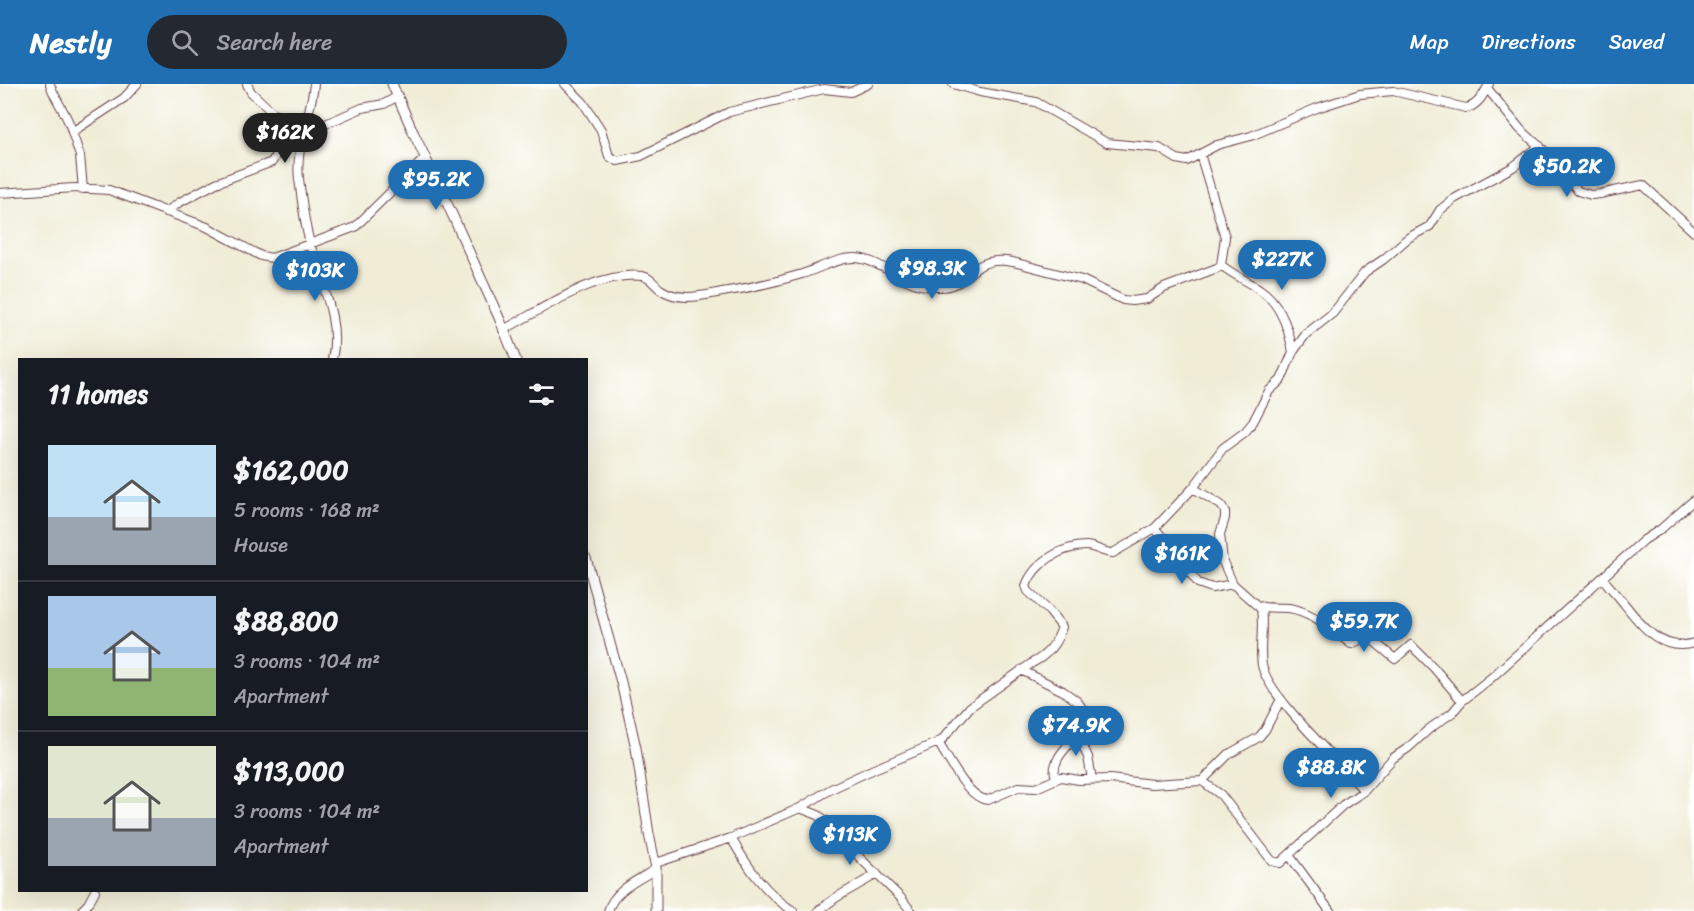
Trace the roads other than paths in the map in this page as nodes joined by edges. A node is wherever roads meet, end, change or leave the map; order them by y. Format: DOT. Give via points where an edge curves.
graph roads {
  1 [pos="50,84"];
  2 [pos="137,84"];
  3 [pos="247,84"];
  4 [pos="314,84"];
  5 [pos="565,84"];
  6 [pos="868,84"];
  7 [pos="953,84"];
  8 [pos="1488,86"];
  9 [pos="396,88"];
  10 [pos="72,132"];
  11 [pos="302,133"];
  12 [pos="282,143"];
  13 [pos="1540,146"];
  14 [pos="1200,154"];
  15 [pos="425,158"];
  16 [pos="83,189"];
  17 [pos="0,193"];
  18 [pos="166,212"];
  19 [pos="1694,232"];
  20 [pos="319,241"];
  21 [pos="310,243"];
  22 [pos="314,254"];
  23 [pos="1221,265"];
  24 [pos="503,330"];
  25 [pos="1293,352"];
  26 [pos="332,358"];
  27 [pos="515,358"];
  28 [pos="1192,488"];
  29 [pos="1694,500"];
  30 [pos="1155,528"];
  31 [pos="588,565"];
  32 [pos="1603,578"];
  33 [pos="1233,584"];
  34 [pos="1260,606"];
  35 [pos="1694,643"];
  36 [pos="1021,670"];
  37 [pos="1281,699"];
  38 [pos="1462,701"];
  39 [pos="1079,733"];
  40 [pos="938,742"];
  41 [pos="1056,778"];
  42 [pos="1092,779"];
  43 [pos="1202,781"];
  44 [pos="1364,791"];
  45 [pos="800,808"];
  46 [pos="731,838"];
  47 [pos="1289,855"];
  48 [pos="656,866"];
  49 [pos="877,874"];
  50 [pos="94,892"];
  51 [pos="81,911"];
  52 [pos="608,911"];
  53 [pos="656,911"];
  54 [pos="793,911"];
  55 [pos="818,911"];
  56 [pos="911,911"];
  57 [pos="1330,911"];
  1 -- 10 [label="street"];
  2 -- 10 [label="street" via="124,98"];
  3 -- 12 [label="street" via="275,115"];
  4 -- 11 [label="street"];
  5 -- 6 [label="street" via="589,111 601,130 609,156 617,161 641,156 729,112 824,89 850,93"];
  7 -- 14 [label="street" via="1036,102 1107,143 1160,148 1183,161"];
  8 -- 13 [label="street" via="1520,129"];
  8 -- 14 [label="street" via="1479,101 1466,108 1393,92 1360,94"];
  9 -- 11 [label="street" via="384,104 362,108"];
  9 -- 15 [label="street"];
  10 -- 16 [label="street" via="80,156"];
  11 -- 12 [label="street"];
  11 -- 21 [label="street" via="298,171"];
  12 -- 18 [label="street" via="272,162 197,192"];
  13 -- 19 [label="street" via="1578,191 1591,195 1643,185"];
  13 -- 25 [label="street" via="1513,167 1440,210 1430,226 1365,272 1341,304 1305,334"];
  14 -- 23 [label="street" via="1225,237"];
  15 -- 20 [label="street" via="355,227"];
  15 -- 24 [label="street"];
  16 -- 17 [label="street"];
  16 -- 18 [label="street" via="121,193"];
  18 -- 21 [label="street" via="207,227 267,258"];
  20 -- 21 [label="street"];
  20 -- 22 [label="street"];
  21 -- 22 [label="street"];
  22 -- 26 [label="street" via="333,320"];
  23 -- 24 [label="street" via="1167,286 1147,299 1132,301 1082,280 1003,261 984,263 964,280 941,288 914,285 857,258 783,279 695,297 674,296 646,277 624,277 591,284"];
  23 -- 25 [label="street" via="1274,300"];
  24 -- 27 [label="street"];
  25 -- 28 [label="street" via="1281,380 1269,391 1253,422 1223,448"];
  28 -- 30 [label="street"];
  28 -- 33 [label="street" via="1225,511 1221,552"];
  29 -- 32 [label="street"];
  30 -- 33 [label="street" via="1198,583 1212,588"];
  30 -- 36 [label="street" via="1113,553 1090,547 1073,548 1047,559 1037,569 1028,579 1028,591 1062,627 1046,654"];
  31 -- 48 [label="street" via="636,748"];
  32 -- 35 [label="street" via="1644,629 1674,645"];
  32 -- 38 [label="street"];
  33 -- 34 [label="street"];
  34 -- 37 [label="street" via="1262,665"];
  34 -- 38 [label="street" via="1300,612 1330,625 1351,644 1370,639 1395,659 1410,645"];
  36 -- 39 [label="street" via="1077,701 1083,713"];
  36 -- 40 [label="street" via="970,707"];
  37 -- 43 [label="street" via="1260,736 1229,754"];
  37 -- 44 [label="street"];
  38 -- 44 [label="street" via="1393,758"];
  39 -- 41 [label="street" via="1055,763"];
  39 -- 42 [label="street"];
  40 -- 41 [label="street" via="972,794 983,800 1018,787 1040,787"];
  40 -- 45 [label="street" via="855,777"];
  41 -- 42 [label="street"];
  42 -- 43 [label="street" via="1152,784"];
  43 -- 47 [label="street" via="1221,795 1272,861 1280,863"];
  44 -- 47 [label="street"];
  45 -- 46 [label="street"];
  45 -- 49 [label="street" via="833,826"];
  46 -- 48 [label="street"];
  46 -- 54 [label="street" via="753,874"];
  47 -- 57 [label="street"];
  48 -- 52 [label="street" via="618,894"];
  48 -- 53 [label="street"];
  49 -- 55 [label="street"];
  49 -- 56 [label="street"];
  50 -- 51 [label="street"];
}
